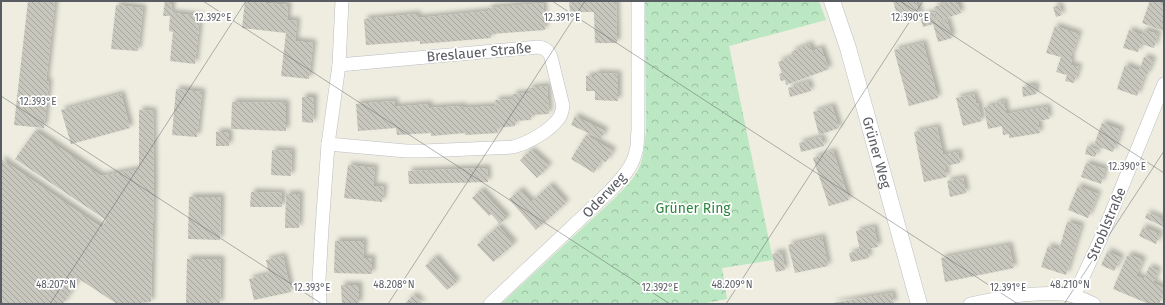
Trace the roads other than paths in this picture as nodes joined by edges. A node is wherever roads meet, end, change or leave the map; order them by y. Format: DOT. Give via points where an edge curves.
graph roads {
  1 [pos="342,1"];
  2 [pos="638,1"];
  3 [pos="832,1"];
  4 [pos="338,65"];
  5 [pos="1164,84"];
  6 [pos="328,144"];
  7 [pos="1074,296"];
  8 [pos="320,304"];
  9 [pos="490,304"];
  10 [pos="919,304"];
  11 [pos="970,304"];
  12 [pos="1094,304"];
  1 -- 4 [label="street"];
  2 -- 9 [label="street, Oderweg" via="638,131 636,152 631,166 610,191"];
  3 -- 10 [label="street, Grüner Weg" via="848,48"];
  4 -- 6 [label="street"];
  4 -- 6 [label="street, Breslauer Straße" via="545,48 551,57 563,106 555,124 534,139 513,147 424,151"];
  5 -- 7 [label="street, Stroblstraße" via="1101,238"];
  6 -- 8 [label="street" via="319,280"];
  7 -- 11 [label="street" via="1029,294"];
  7 -- 12 [label="street"];
}
